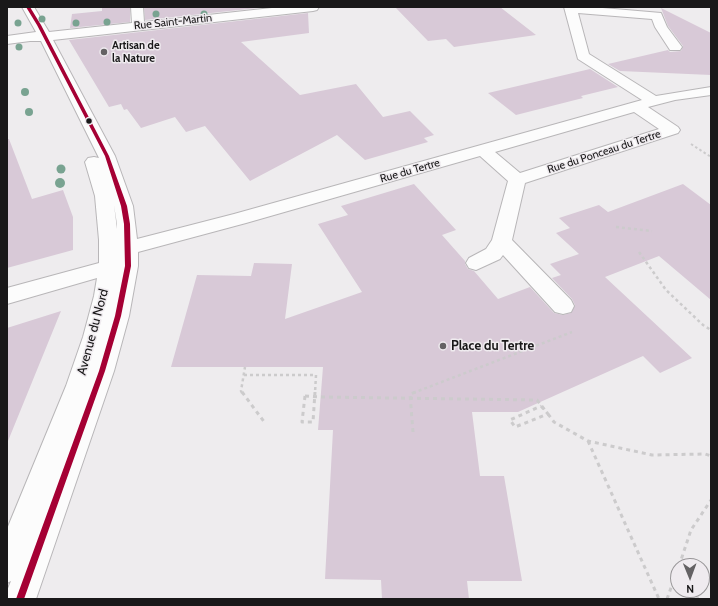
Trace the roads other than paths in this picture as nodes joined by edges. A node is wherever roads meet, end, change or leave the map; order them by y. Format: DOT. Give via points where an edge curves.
graph roads {
  1 [pos="17,7"];
  2 [pos="28,7"];
  3 [pos="137,7"];
  4 [pos="312,7"];
  5 [pos="571,8"];
  6 [pos="260,10"];
  7 [pos="138,26"];
  8 [pos="39,37"];
  9 [pos="7,40"];
  10 [pos="675,48"];
  11 [pos="711,91"];
  12 [pos="654,101"];
  13 [pos="636,106"];
  14 [pos="483,150"];
  15 [pos="517,180"];
  16 [pos="502,241"];
  17 [pos="119,258"];
  18 [pos="476,263"];
  19 [pos="7,296"];
  20 [pos="563,306"];
  21 [pos="7,567"];
  22 [pos="20,599"];
  1 -- 8 [label="street, Avenue du Nord"];
  2 -- 8 [label="street, Avenue du Nord"];
  3 -- 7 [label="street"];
  4 -- 6 [label="street, Rue Saint-Martin"];
  5 -- 10 [label="street" via="657,16"];
  5 -- 12 [label="street" via="583,56"];
  6 -- 7 [label="street, Rue Saint-Martin"];
  7 -- 8 [label="street, Rue Saint-Martin"];
  8 -- 9 [label="street, Rue Saint-Martin"];
  8 -- 17 [label="street, Avenue du Nord" via="97,135 112,168 127,224"];
  11 -- 12 [label="street, Rue du Tertre"];
  12 -- 13 [label="street, Rue du Tertre"];
  13 -- 14 [label="street, Rue du Tertre"];
  13 -- 15 [label="street, Rue du Ponceau du Tertre" via="672,130"];
  14 -- 15 [label="street"];
  14 -- 17 [label="street, Rue du Tertre" via="246,217"];
  15 -- 16 [label="street"];
  16 -- 18 [label="street" via="493,254"];
  16 -- 20 [label="street"];
  17 -- 19 [label="street, Rue du Tertre"];
  17 -- 21 [label="street, Avenue du Nord" via="87,361"];
  17 -- 22 [label="street, Avenue du Nord" via="118,316 102,372"];
}
